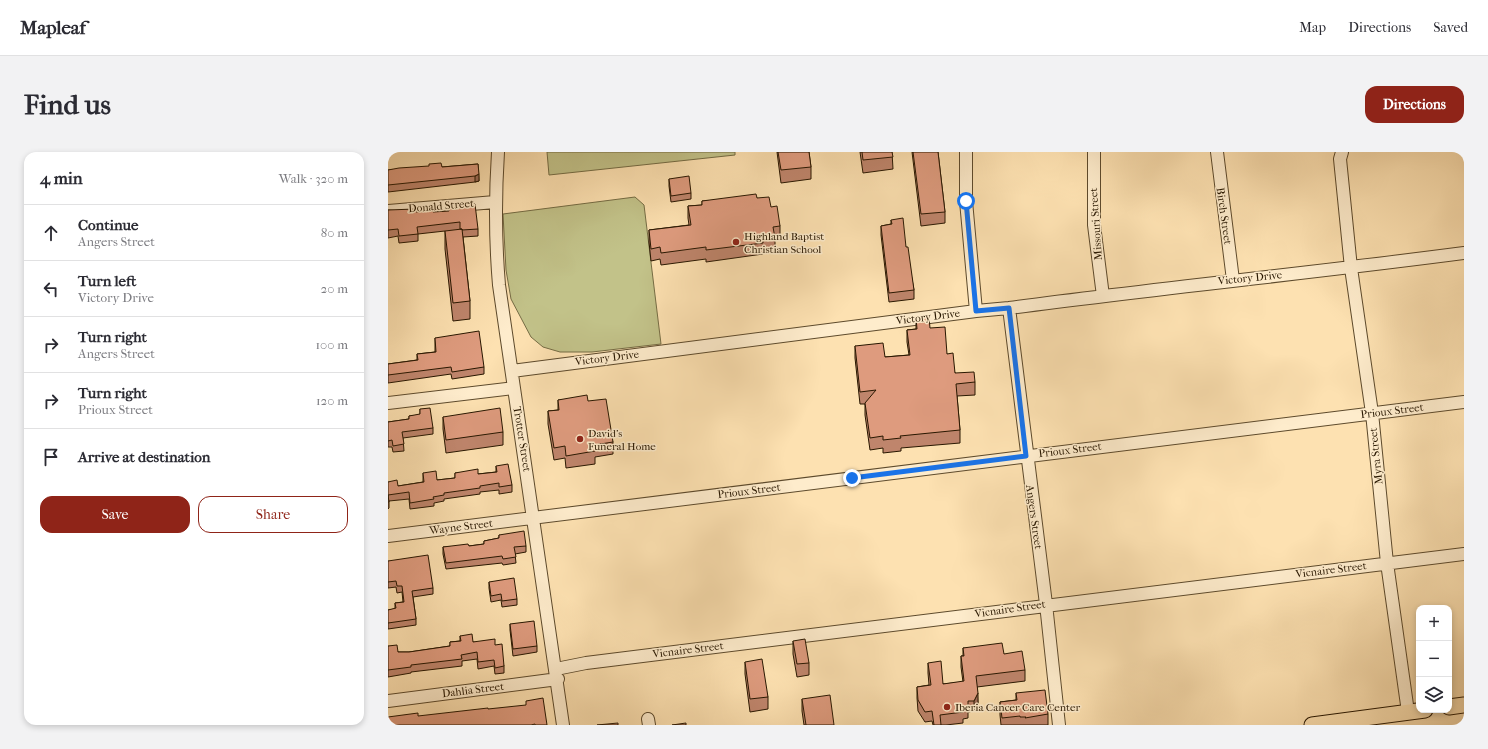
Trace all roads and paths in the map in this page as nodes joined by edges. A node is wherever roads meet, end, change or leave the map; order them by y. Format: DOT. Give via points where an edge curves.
graph roads {
  1 [pos="498,152"];
  2 [pos="966,152"];
  3 [pos="1094,152"];
  4 [pos="1216,152"];
  5 [pos="1342,152"];
  6 [pos="494,202"];
  7 [pos="388,210"];
  8 [pos="1464,253"];
  9 [pos="1351,268"];
  10 [pos="1233,280"];
  11 [pos="1103,296"];
  12 [pos="1009,308"];
  13 [pos="976,311"];
  14 [pos="512,370"];
  15 [pos="514,388"];
  16 [pos="1464,402"];
  17 [pos="388,403"];
  18 [pos="1372,413"];
  19 [pos="1026,456"];
  20 [pos="534,518"];
  21 [pos="388,536"];
  22 [pos="1464,554"];
  23 [pos="1387,564"];
  24 [pos="1046,604"];
  25 [pos="557,674"];
  26 [pos="388,701"];
  27 [pos="1464,705"];
  28 [pos="1452,707"];
  29 [pos="1416,711"];
  30 [pos="1408,712"];
  31 [pos="563,725"];
  32 [pos="1059,725"];
  33 [pos="1312,725"];
  1 -- 6 [label="street, Trotter Street"];
  2 -- 13 [label="street" via="966,201"];
  3 -- 11 [label="street, Missouri Street" via="1094,225"];
  4 -- 10 [label="street, Birch Street"];
  5 -- 9 [label="street, Myra Street" via="1340,159"];
  6 -- 7 [label="street, Donald Street"];
  6 -- 14 [label="street, Trotter Street" via="499,285"];
  8 -- 9 [label="street, Victory Drive"];
  9 -- 10 [label="street, Victory Drive"];
  9 -- 18 [label="street, Myra Street"];
  10 -- 11 [label="street, Victory Drive"];
  11 -- 12 [label="street, Victory Drive"];
  12 -- 13 [label="street, Victory Drive"];
  12 -- 19 [label="street, Angers Street"];
  13 -- 14 [label="street, Victory Drive"];
  14 -- 15 [label="street, Trotter Street"];
  15 -- 17 [label="street"];
  15 -- 20 [label="street, Trotter Street"];
  16 -- 18 [label="street, Prioux Street"];
  18 -- 19 [label="street, Prioux Street"];
  18 -- 23 [label="street, Myra Street"];
  19 -- 20 [label="street, Prioux Street"];
  19 -- 24 [label="street, Angers Street"];
  20 -- 21 [label="street, Wayne Street"];
  20 -- 25 [label="street, Trotter Street"];
  22 -- 23 [label="street, Vicnaire Street"];
  23 -- 24 [label="street, Vicnaire Street"];
  23 -- 30 [label="street, Myra Street"];
  24 -- 25 [label="street, Vicnaire Street" via="586,663"];
  24 -- 32 [label="street, Angers Street"];
  25 -- 26 [label="street, Dahlia Street"];
  25 -- 31 [label="street, Trotter Street"];
  27 -- 28 [label="main road"];
  29 -- 30 [label="main road"];
  30 -- 33 [label="main road"];
}
